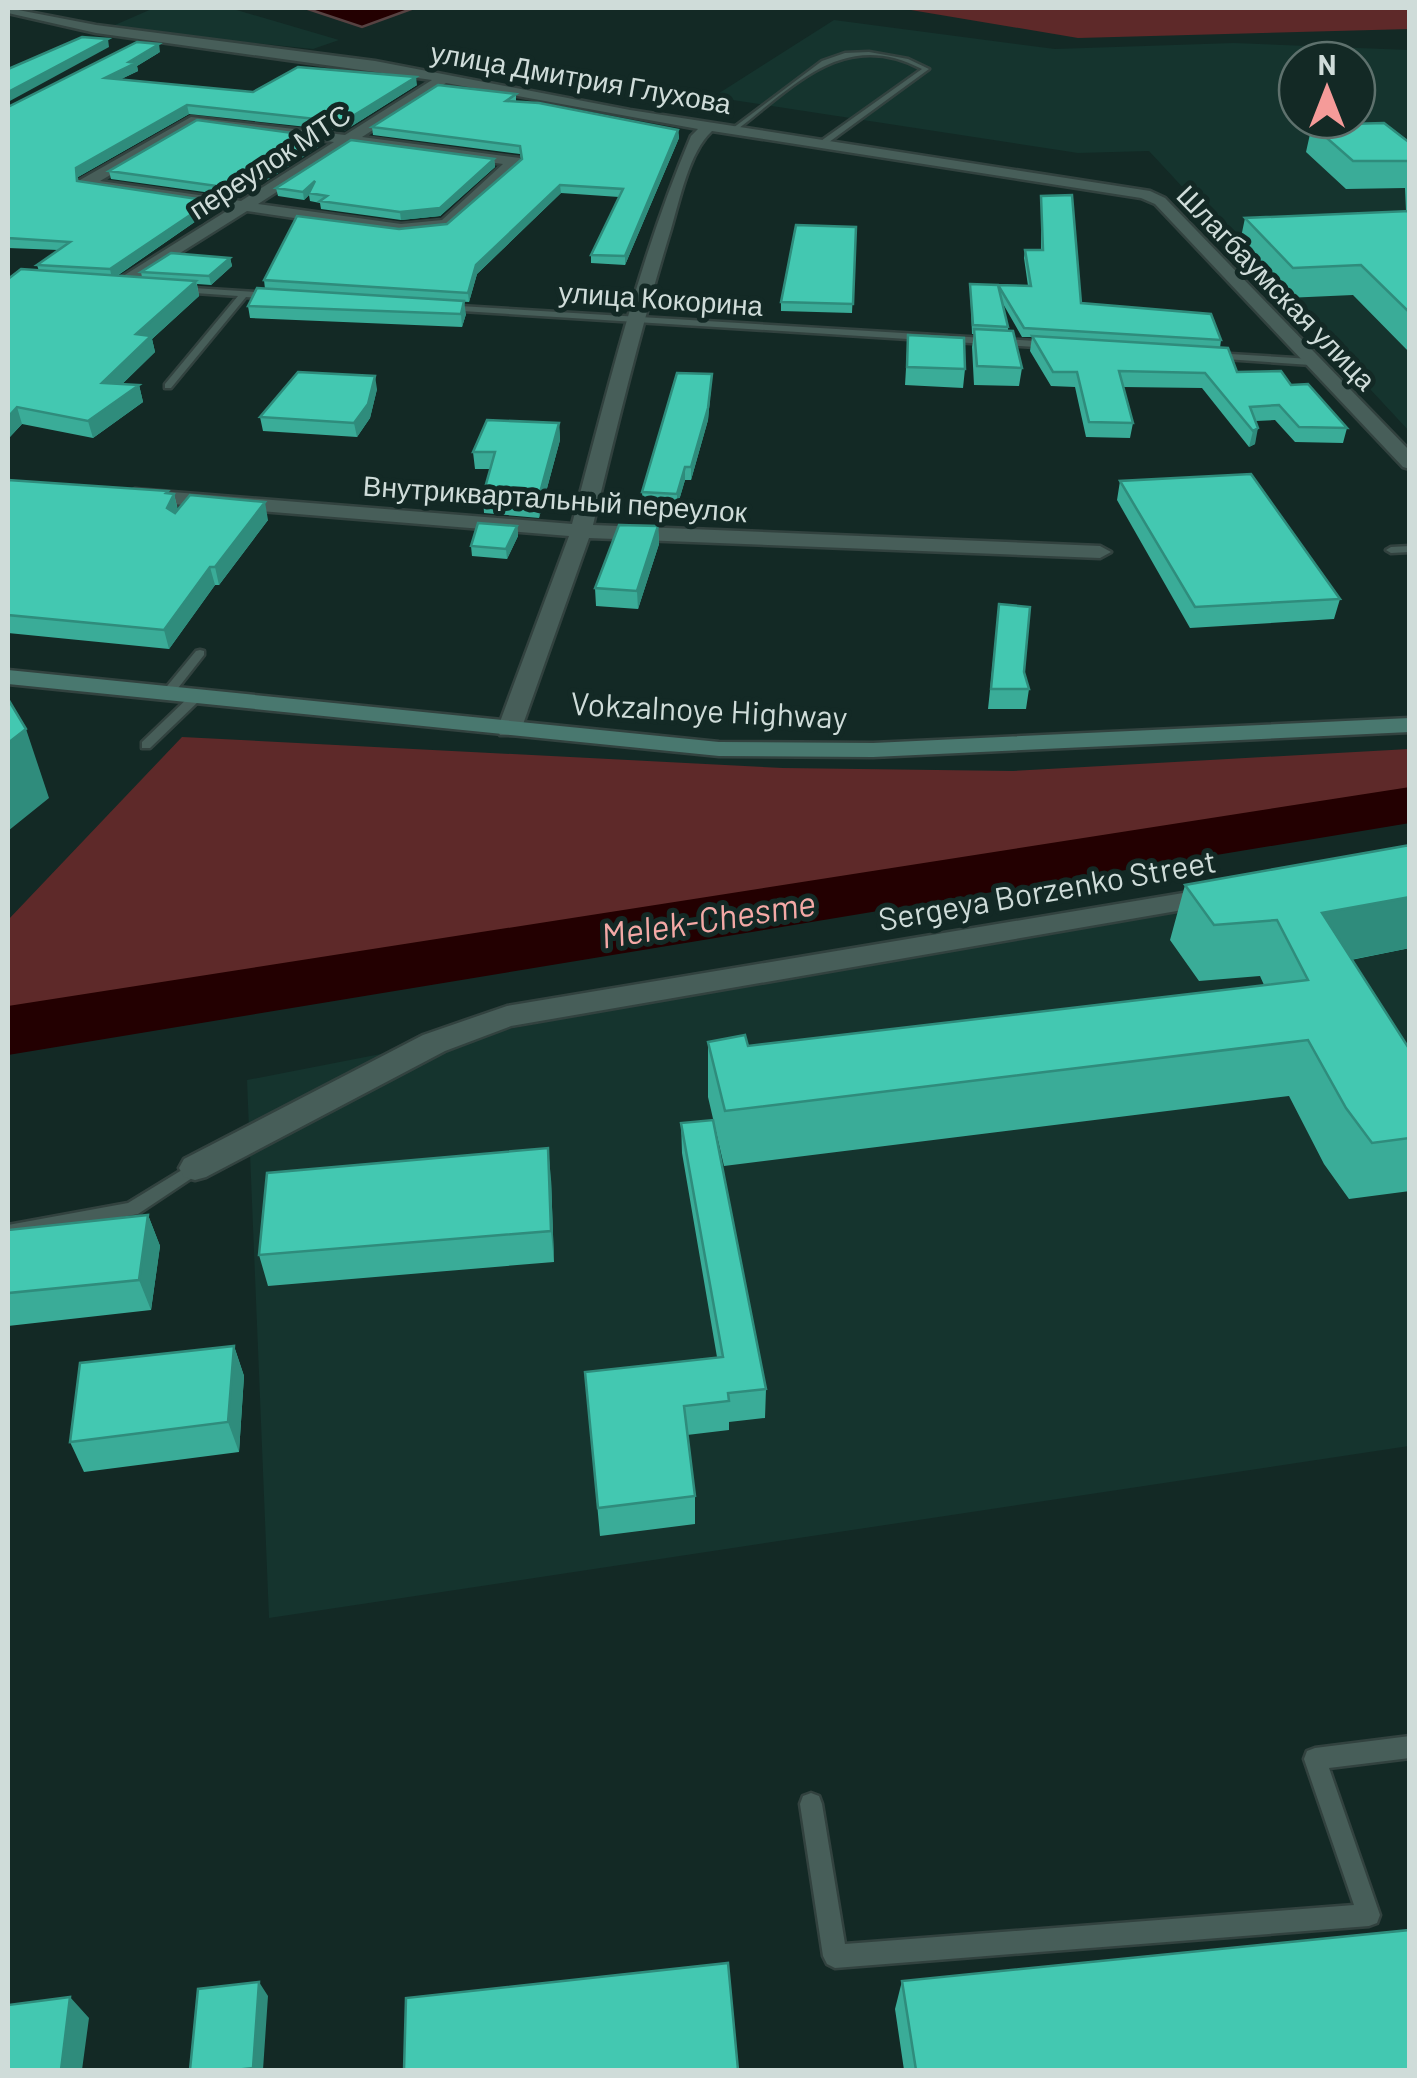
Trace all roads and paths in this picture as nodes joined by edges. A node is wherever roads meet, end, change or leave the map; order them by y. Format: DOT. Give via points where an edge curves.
graph roads {
  1 [pos="8,10"];
  2 [pos="147,36"];
  3 [pos="130,45"];
  4 [pos="444,78"];
  5 [pos="708,128"];
  6 [pos="732,131"];
  7 [pos="349,140"];
  8 [pos="822,143"];
  9 [pos="1146,194"];
  10 [pos="245,208"];
  11 [pos="102,284"];
  12 [pos="121,285"];
  13 [pos="138,286"];
  14 [pos="174,289"];
  15 [pos="244,294"];
  16 [pos="284,296"];
  17 [pos="440,306"];
  18 [pos="635,319"];
  19 [pos="1072,347"];
  20 [pos="1192,354"];
  21 [pos="1311,362"];
  22 [pos="168,386"];
  23 [pos="1410,463"];
  24 [pos="118,494"];
  25 [pos="581,531"];
  26 [pos="1410,549"];
  27 [pos="1391,550"];
  28 [pos="1100,552"];
  29 [pos="200,653"];
  30 [pos="8,677"];
  31 [pos="167,694"];
  32 [pos="196,697"];
  33 [pos="1410,725"];
  34 [pos="509,730"];
  35 [pos="146,745"];
  36 [pos="1252,890"];
  37 [pos="195,1168"];
  38 [pos="8,1232"];
  39 [pos="1410,1748"];
  40 [pos="812,1804"];
  1 -- 2 [label="street, улица Дмитрия Глухова"];
  2 -- 3 [label="street"];
  2 -- 4 [label="street, улица Дмитрия Глухова"];
  4 -- 5 [label="street, улица Дмитрия Глухова"];
  4 -- 7 [label="street, переулок МТС"];
  5 -- 6 [label="street, улица Дмитрия Глухова"];
  5 -- 18 [label="street" via="698,136 674,194"];
  6 -- 8 [label="street, улица Дмитрия Глухова"];
  6 -- 8 [label="lane" via="834,58 862,54 912,60 926,69"];
  7 -- 10 [label="street, переулок МТС"];
  7 -- 10 [label="street" via="196,120 85,183"];
  7 -- 10 [label="street" via="515,161 447,224 431,229"];
  8 -- 9 [label="street, улица Дмитрия Глухова"];
  9 -- 21 [label="street, Шлагбаумская улица" via="1160,201"];
  10 -- 12 [label="street, переулок МТС"];
  11 -- 12 [label="lane"];
  12 -- 13 [label="lane"];
  14 -- 15 [label="lane"];
  15 -- 16 [label="lane"];
  15 -- 22 [label="lane"];
  17 -- 18 [label="lane, улица Кокорина"];
  18 -- 19 [label="lane, улица Кокорина"];
  18 -- 25 [label="street"];
  20 -- 21 [label="lane"];
  21 -- 23 [label="street, Шлагбаумская улица"];
  24 -- 25 [label="street, Внутриквартальный переулок"];
  25 -- 28 [label="street, Внутриквартальный переулок"];
  25 -- 34 [label="street"];
  26 -- 27 [label="lane"];
  29 -- 31 [label="lane"];
  30 -- 31 [label="main road, Vokzalnoye Highway"];
  31 -- 32 [label="main road, Vokzalnoye Highway"];
  32 -- 34 [label="main road, Vokzalnoye Highway"];
  32 -- 35 [label="lane"];
  33 -- 34 [label="main road, Vokzalnoye Highway" via="872,750 719,749"];
  36 -- 37 [label="street, Sergeya Borzenko Street" via="507,1016 434,1043"];
  37 -- 38 [label="lane" via="132,1209"];
  39 -- 40 [label="lane" via="1314,1759 1369,1915 835,1956"];
}
